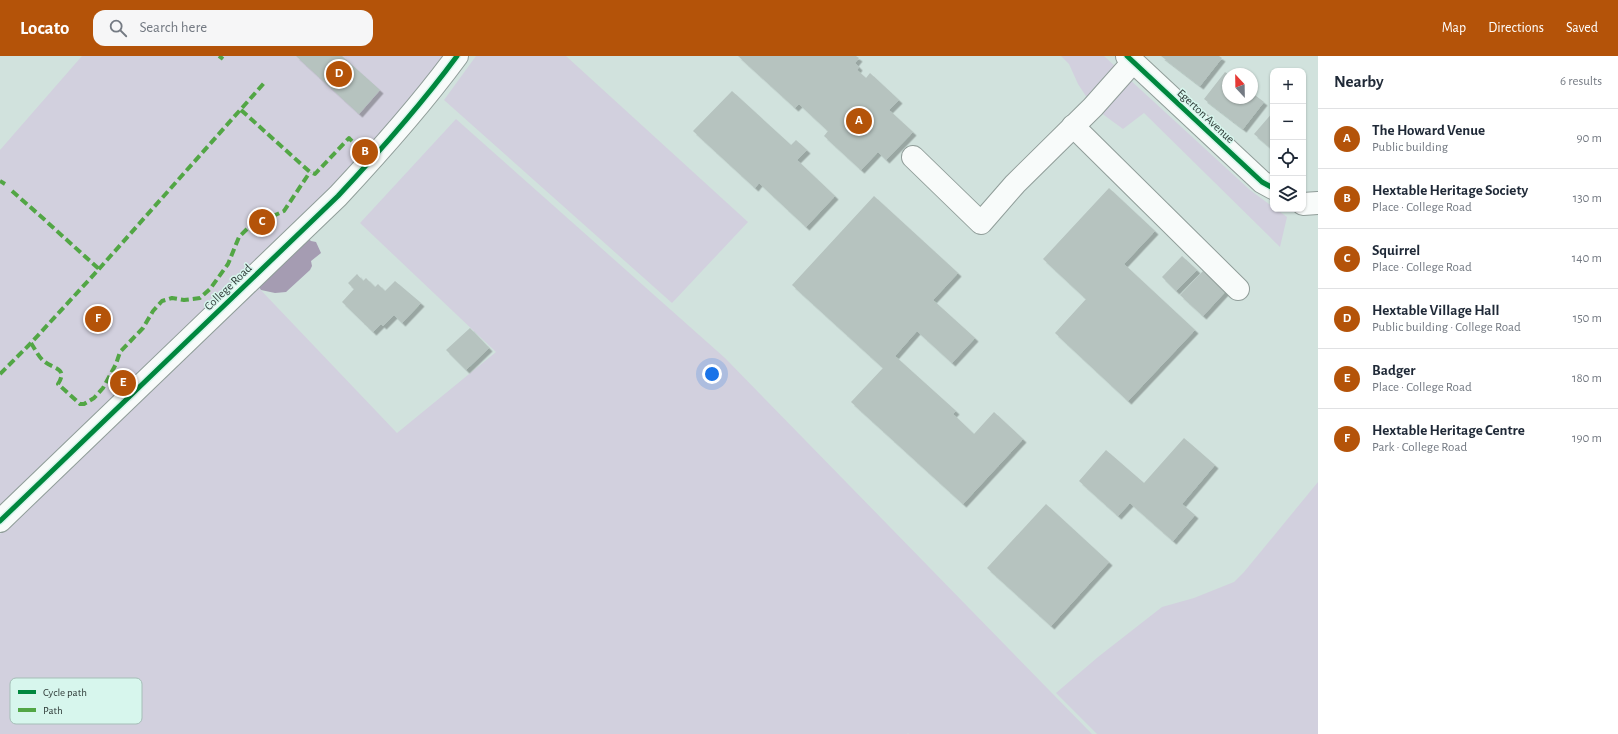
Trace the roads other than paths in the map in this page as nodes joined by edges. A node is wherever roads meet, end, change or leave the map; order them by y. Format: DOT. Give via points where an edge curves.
graph roads {
  1 [pos="457,56"];
  2 [pos="1130,59"];
  3 [pos="1073,126"];
  4 [pos="913,157"];
  5 [pos="1270,186"];
  6 [pos="1318,203"];
  7 [pos="1306,204"];
  8 [pos="1238,289"];
  9 [pos="0,521"];
  1 -- 9 [label="street, College Road" via="411,116 338,196"];
  2 -- 3 [label="street" via="1093,107"];
  2 -- 5 [label="street, Egerton Avenue" via="1262,182"];
  3 -- 4 [label="street" via="1015,184 981,223"];
  3 -- 8 [label="street"];
  6 -- 7 [label="street"];
}
